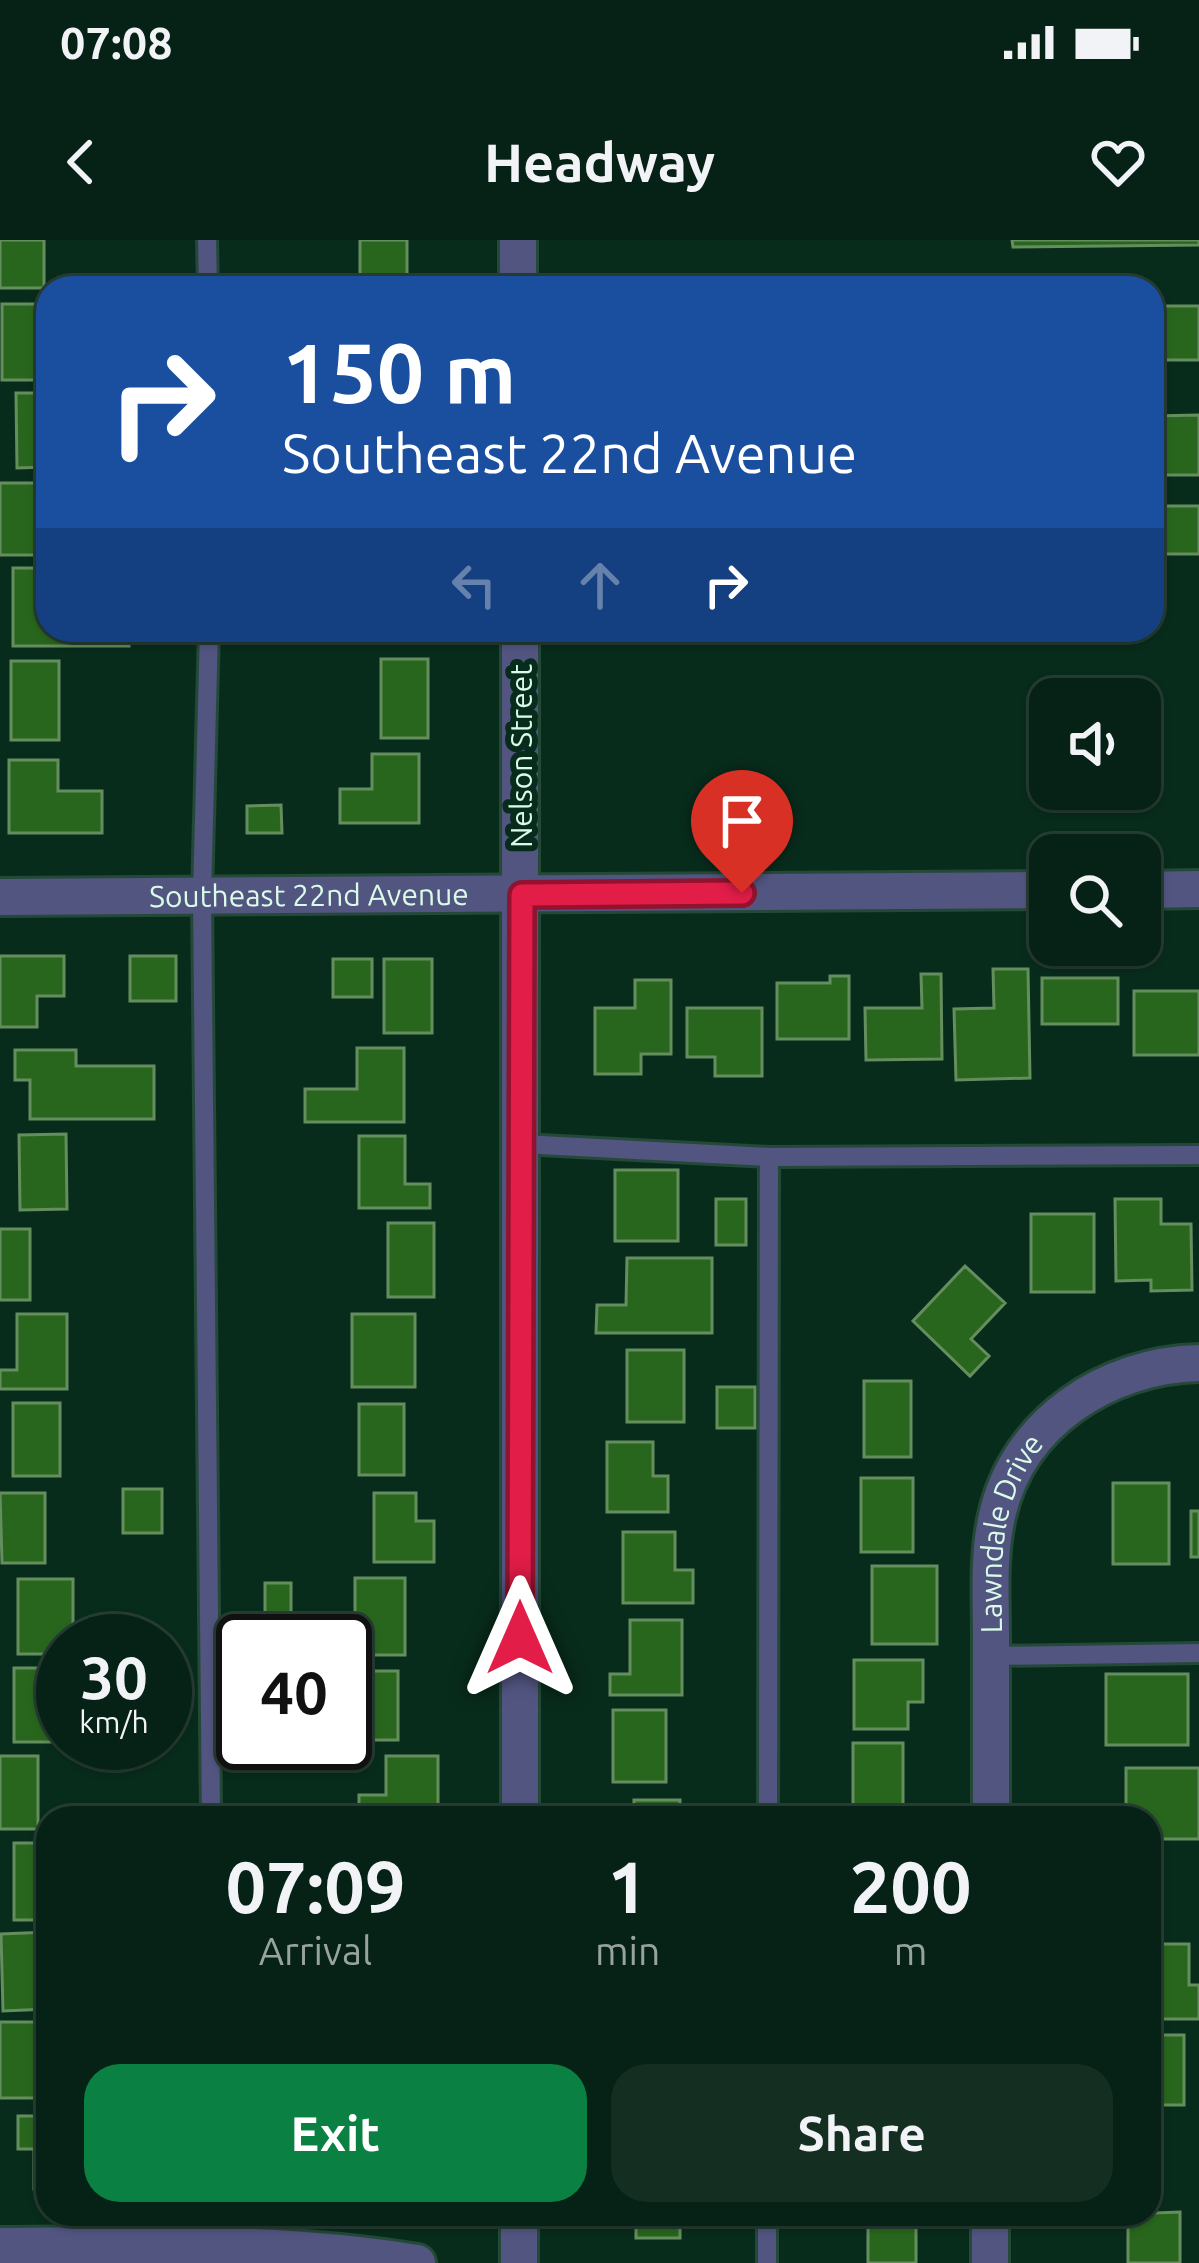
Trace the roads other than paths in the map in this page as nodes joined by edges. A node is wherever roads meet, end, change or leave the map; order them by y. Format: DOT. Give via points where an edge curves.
graph roads {
  1 [pos="207,240"];
  2 [pos="518,240"];
  3 [pos="208,276"];
  4 [pos="518,276"];
  5 [pos="209,642"];
  6 [pos="520,642"];
  7 [pos="1199,889"];
  8 [pos="1029,890"];
  9 [pos="1161,890"];
  10 [pos="522,895"];
  11 [pos="202,896"];
  12 [pos="0,897"];
  13 [pos="521,1144"];
  14 [pos="1199,1155"];
  15 [pos="769,1157"];
  16 [pos="1199,1364"];
  17 [pos="1199,1653"];
  18 [pos="991,1656"];
  19 [pos="211,1806"];
  20 [pos="520,1806"];
  21 [pos="768,1806"];
  22 [pos="991,1806"];
  23 [pos="519,2226"];
  24 [pos="767,2226"];
  25 [pos="990,2226"];
  26 [pos="211,2240"];
  27 [pos="0,2246"];
  28 [pos="417,2263"];
  29 [pos="519,2263"];
  30 [pos="767,2263"];
  31 [pos="990,2263"];
  1 -- 3 [label="lane"];
  2 -- 4 [label="street"];
  5 -- 11 [label="lane"];
  6 -- 10 [label="street, Nelson Street"];
  7 -- 9 [label="street"];
  8 -- 10 [label="street, Southeast 22nd Avenue"];
  10 -- 11 [label="street, Southeast 22nd Avenue"];
  10 -- 13 [label="street, Nelson Street"];
  11 -- 12 [label="street, Southeast 22nd Avenue"];
  11 -- 19 [label="lane"];
  13 -- 15 [label="lane"];
  13 -- 20 [label="street, Nelson Street"];
  14 -- 15 [label="lane"];
  15 -- 21 [label="lane"];
  16 -- 18 [label="street, Lawndale Drive" via="1122,1375 1042,1429 1014,1469 997,1514"];
  17 -- 18 [label="lane"];
  18 -- 22 [label="street, Lawndale Drive"];
  23 -- 29 [label="street"];
  24 -- 30 [label="lane"];
  25 -- 31 [label="street"];
  26 -- 27 [label="street"];
  26 -- 28 [label="street"];
}
